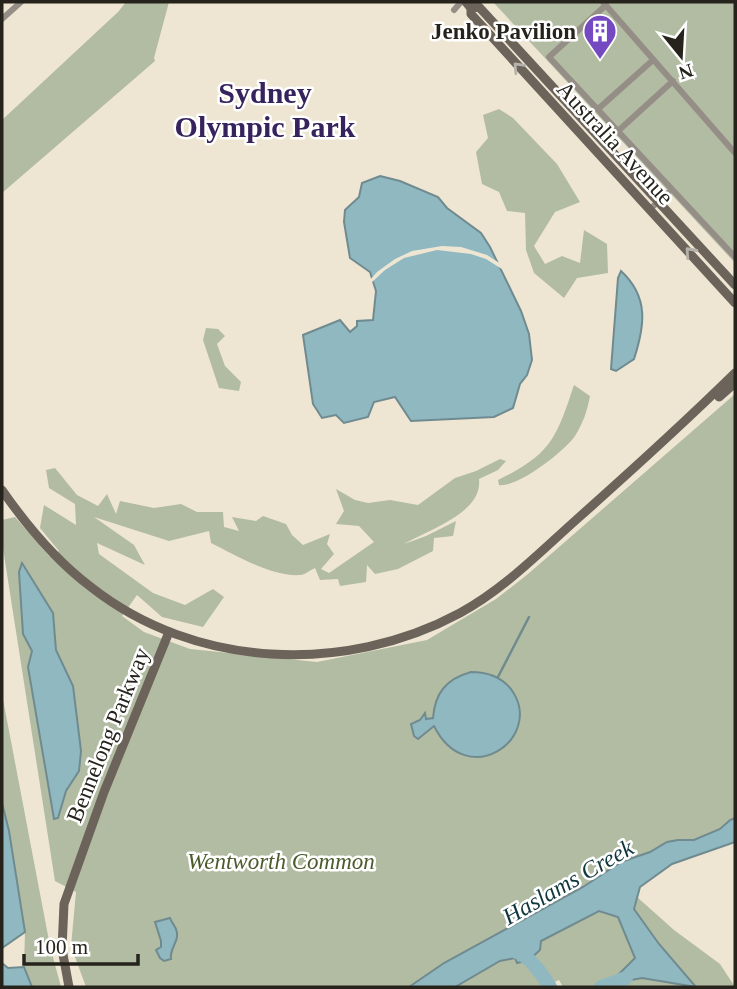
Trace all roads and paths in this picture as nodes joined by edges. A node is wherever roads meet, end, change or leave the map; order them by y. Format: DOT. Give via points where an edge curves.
graph roads {
  1 [pos="21,2"];
  2 [pos="604,3"];
  3 [pos="466,4"];
  4 [pos="454,10"];
  5 [pos="2,19"];
  6 [pos="653,60"];
  7 [pos="673,81"];
  8 [pos="598,109"];
  9 [pos="618,131"];
  10 [pos="735,153"];
  11 [pos="671,190"];
  12 [pos="659,201"];
  13 [pos="650,209"];
  14 [pos="735,257"];
  15 [pos="735,285"];
  16 [pos="735,303"];
  17 [pos="735,373"];
  18 [pos="735,383"];
  19 [pos="677,431"];
  20 [pos="2,490"];
  21 [pos="169,632"];
  22 [pos="69,987"];
  1 -- 5 [label="street"];
  2 -- 6 [label="street"];
  2 -- 8 [label="street" via="549,57"];
  3 -- 4 [label="street"];
  3 -- 12 [label="street, Australia Avenue" via="479,7"];
  13 -- 3 [label="street, Australia Avenue, one-way"];
  6 -- 7 [label="street"];
  6 -- 8 [label="street"];
  7 -- 9 [label="street"];
  7 -- 10 [label="street"];
  8 -- 9 [label="street"];
  9 -- 11 [label="street"];
  11 -- 12 [label="street"];
  11 -- 14 [label="street"];
  12 -- 13 [label="street"];
  12 -- 15 [label="street, Australia Avenue"];
  16 -- 13 [label="street, Australia Avenue, one-way"];
  17 -- 19 [label="street"];
  18 -- 19 [label="street"];
  19 -- 21 [label="street" via="509,580 426,629 359,649 322,654 253,653"];
  20 -- 21 [label="street, Bennelong Parkway" via="44,544 76,575 107,599"];
  21 -- 22 [label="street, Bennelong Parkway" via="64,904 62,949"];
}
